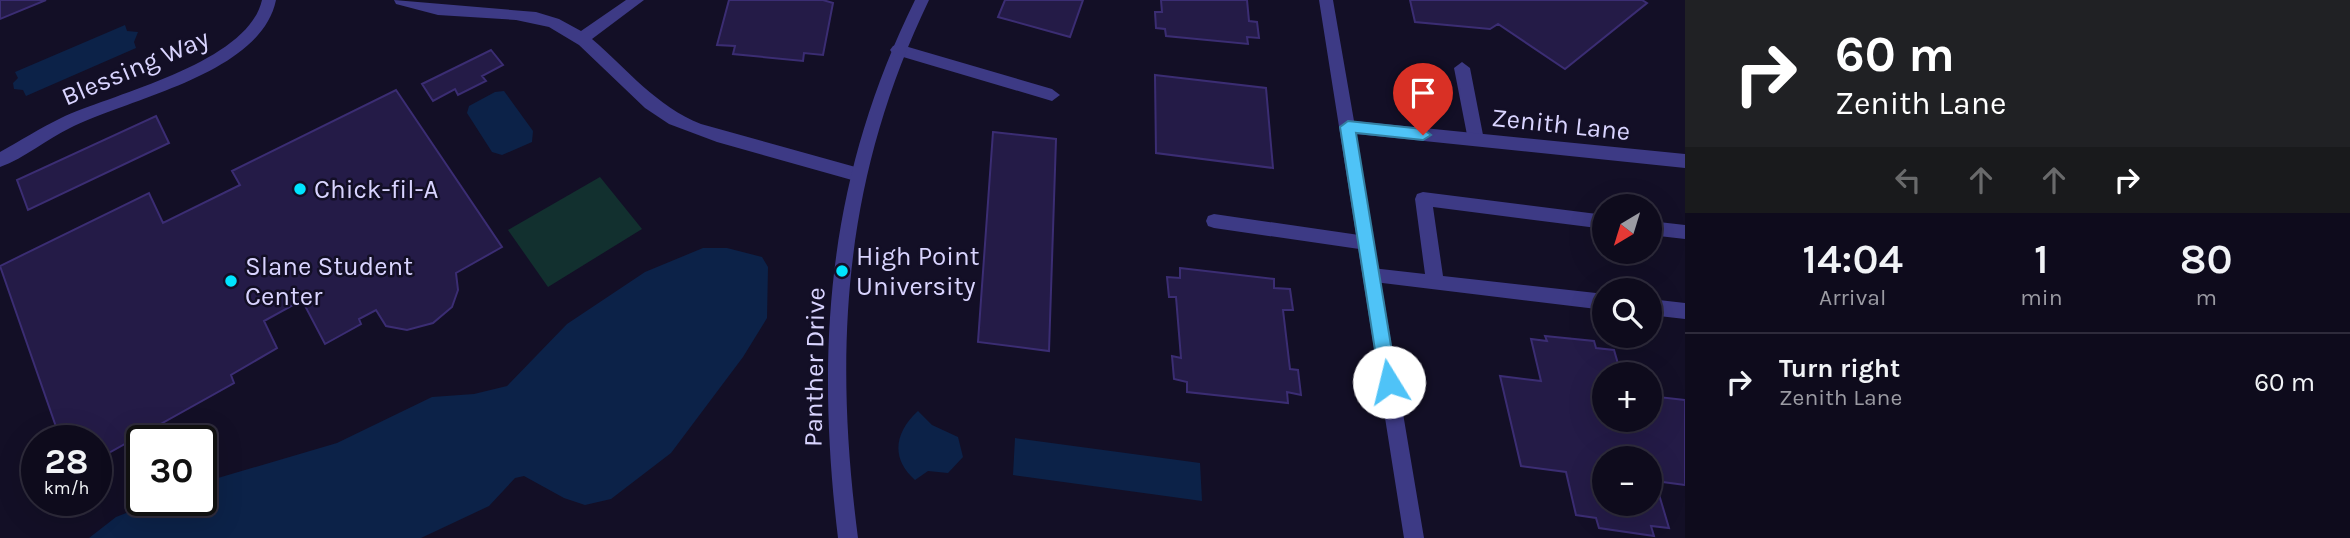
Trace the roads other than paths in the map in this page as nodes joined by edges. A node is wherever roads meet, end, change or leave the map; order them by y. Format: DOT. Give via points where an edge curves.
graph roads {
  1 [pos="269,0"];
  2 [pos="401,0"];
  3 [pos="637,0"];
  4 [pos="922,0"];
  5 [pos="1326,0"];
  6 [pos="581,39"];
  7 [pos="898,50"];
  8 [pos="1462,68"];
  9 [pos="1052,95"];
  10 [pos="1348,127"];
  11 [pos="1476,140"];
  12 [pos="0,160"];
  13 [pos="1685,162"];
  14 [pos="859,175"];
  15 [pos="1592,220"];
  16 [pos="1214,221"];
  17 [pos="1662,229"];
  18 [pos="1685,232"];
  19 [pos="1366,243"];
  20 [pos="1372,276"];
  21 [pos="1435,283"];
  22 [pos="1592,301"];
  23 [pos="1662,308"];
  24 [pos="1685,311"];
  25 [pos="848,538"];
  26 [pos="1414,538"];
  1 -- 12 [label="street, Blessing Way" via="262,21 240,46 217,61 65,123"];
  2 -- 6 [label="street" via="422,7 542,19"];
  3 -- 6 [label="street"];
  4 -- 7 [label="street, Panther Drive"];
  5 -- 10 [label="street"];
  6 -- 14 [label="street" via="644,99 668,115 702,131"];
  7 -- 9 [label="street"];
  7 -- 14 [label="street, Panther Drive" via="870,127"];
  8 -- 11 [label="street"];
  10 -- 11 [label="street, Zenith Lane"];
  10 -- 19 [label="street"];
  11 -- 13 [label="street, Zenith Lane"];
  14 -- 25 [label="street, Panther Drive" via="839,305 838,475"];
  15 -- 21 [label="street" via="1423,199"];
  16 -- 19 [label="street"];
  17 -- 18 [label="street"];
  19 -- 20 [label="street"];
  20 -- 21 [label="street"];
  20 -- 26 [label="street"];
  21 -- 22 [label="street"];
  23 -- 24 [label="street"];
}
